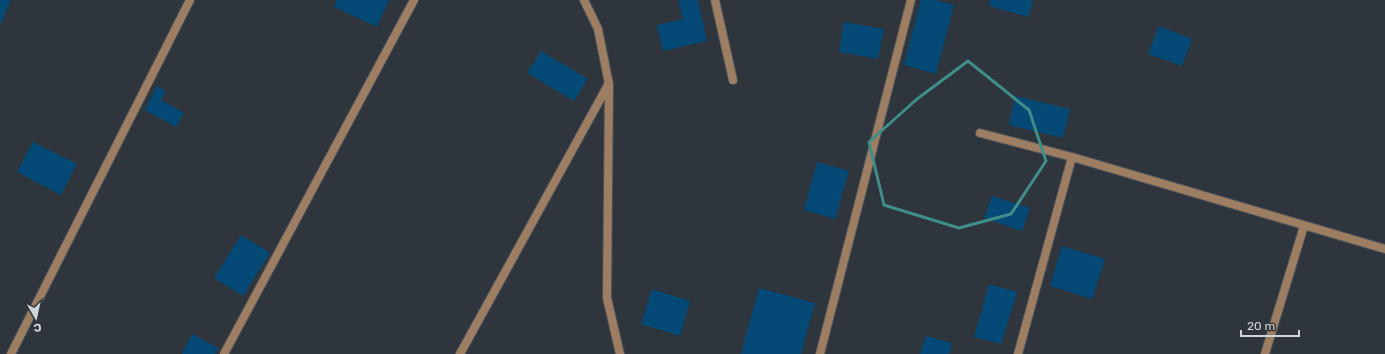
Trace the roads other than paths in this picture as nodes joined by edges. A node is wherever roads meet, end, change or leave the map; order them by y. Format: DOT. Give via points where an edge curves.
graph roads {
  1 [pos="190,0"];
  2 [pos="414,0"];
  3 [pos="584,0"];
  4 [pos="715,0"];
  5 [pos="911,0"];
  6 [pos="733,80"];
  7 [pos="609,84"];
  8 [pos="980,133"];
  9 [pos="1072,157"];
  10 [pos="1304,226"];
  11 [pos="1385,249"];
  12 [pos="11,354"];
  13 [pos="224,354"];
  14 [pos="460,354"];
  15 [pos="620,354"];
  16 [pos="820,354"];
  17 [pos="1018,354"];
  18 [pos="1265,354"];
  1 -- 12 [label="street"];
  2 -- 13 [label="street"];
  3 -- 7 [label="street" via="598,29"];
  4 -- 6 [label="street"];
  5 -- 16 [label="street"];
  7 -- 14 [label="street"];
  7 -- 15 [label="street" via="607,298"];
  8 -- 9 [label="street"];
  9 -- 10 [label="street"];
  9 -- 17 [label="street"];
  10 -- 11 [label="street"];
  10 -- 18 [label="street"];
}
